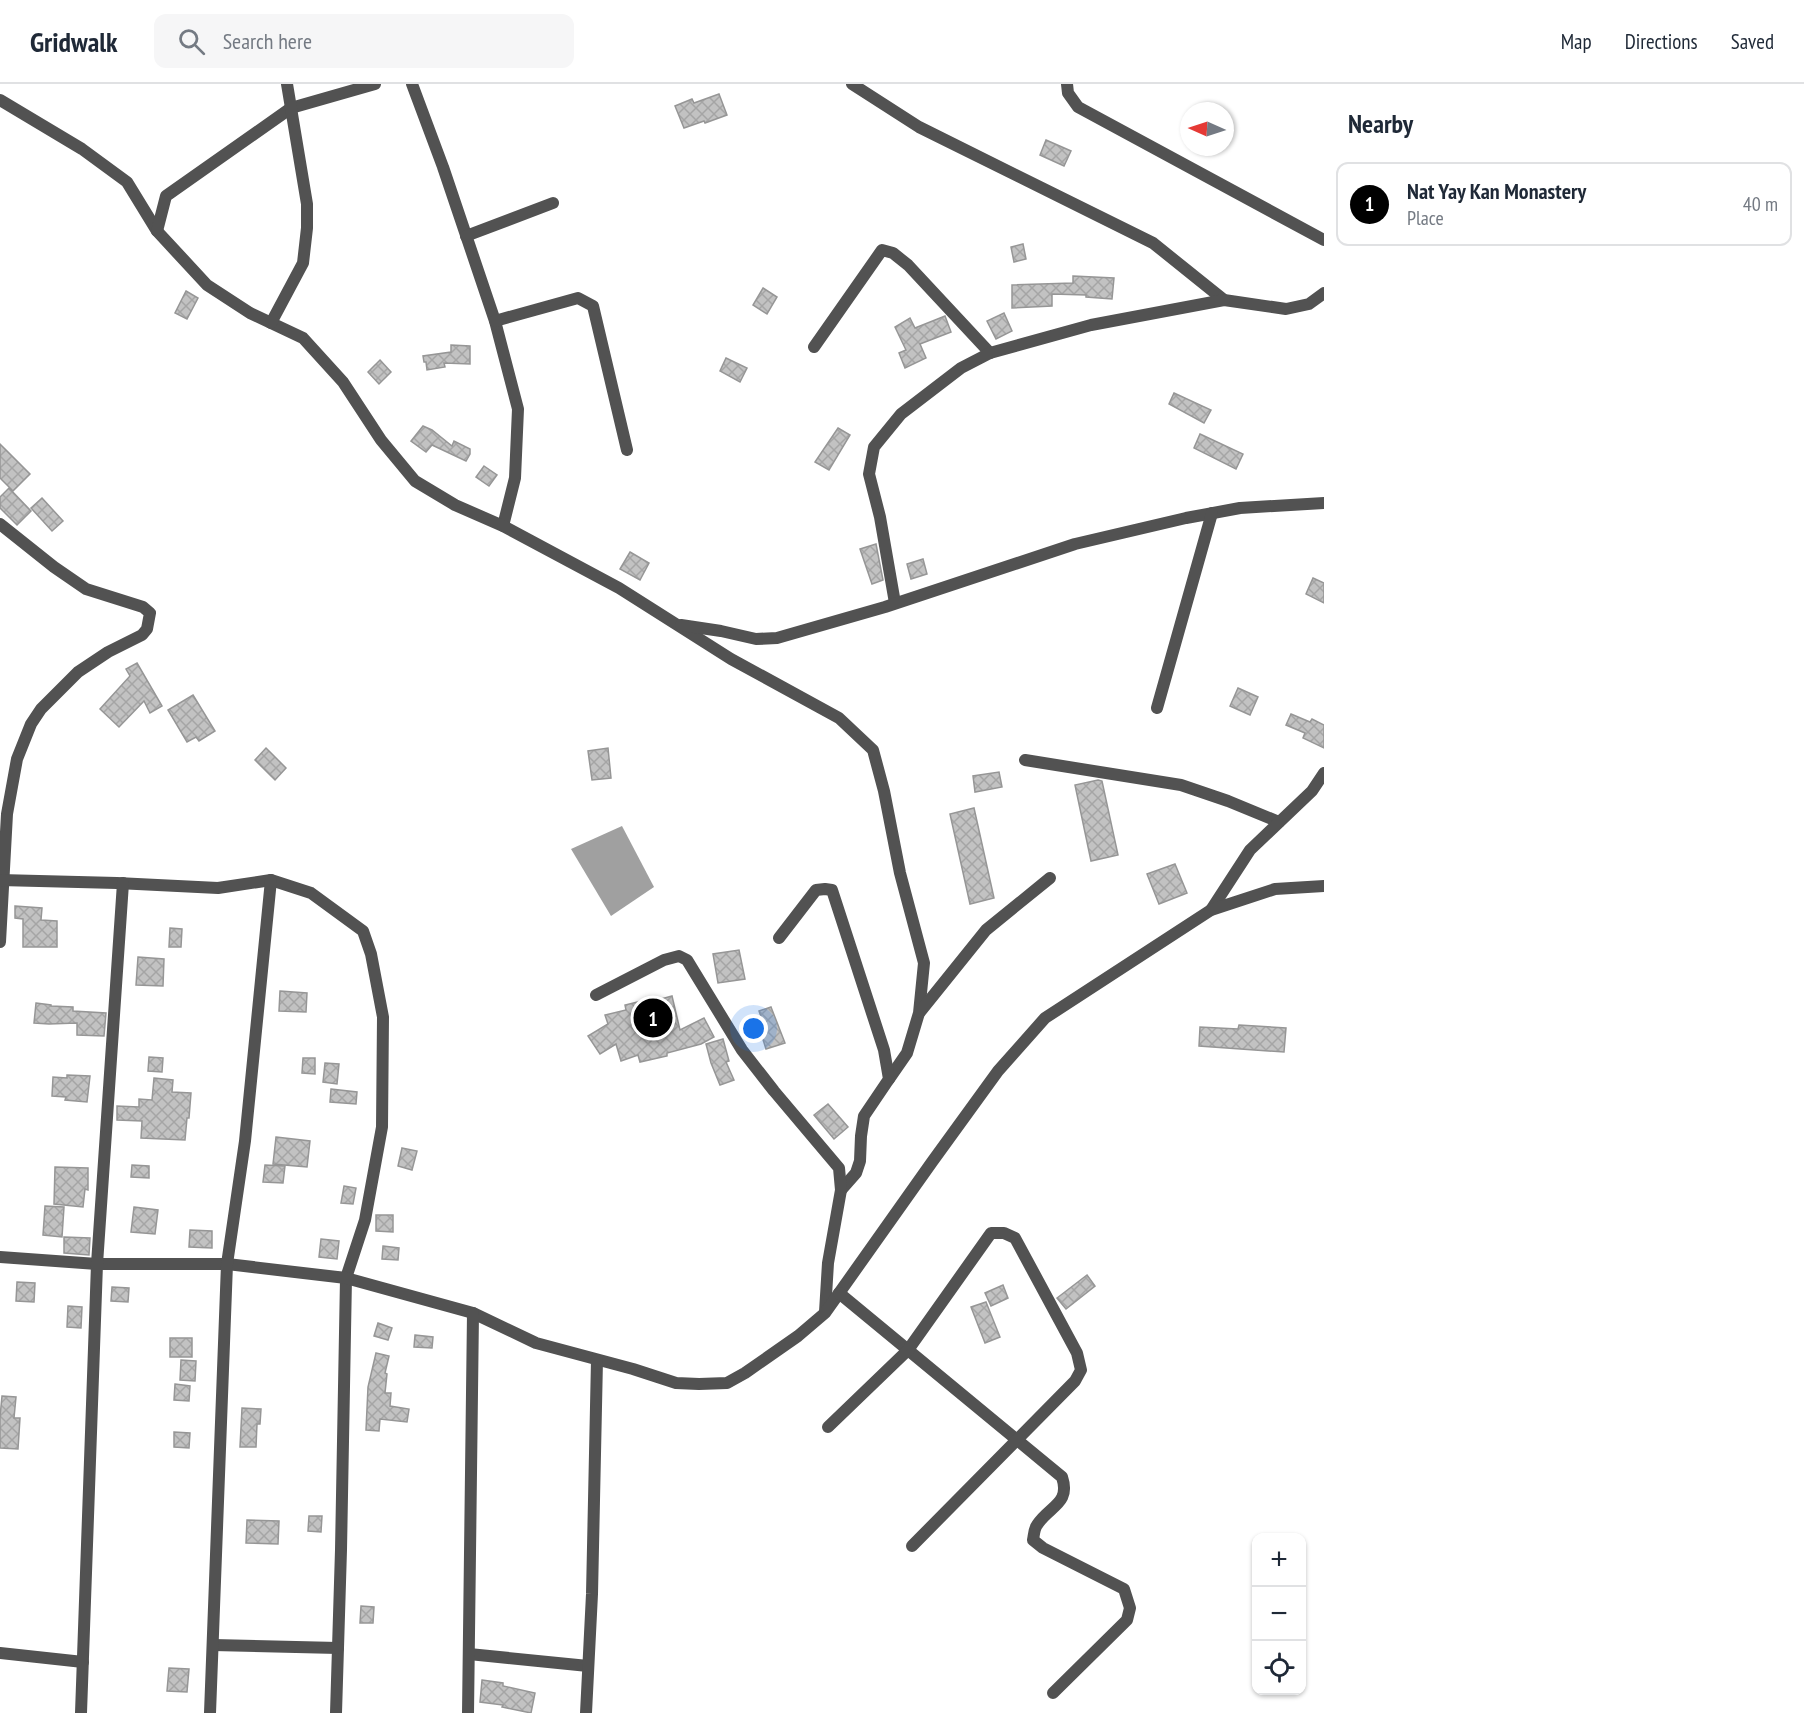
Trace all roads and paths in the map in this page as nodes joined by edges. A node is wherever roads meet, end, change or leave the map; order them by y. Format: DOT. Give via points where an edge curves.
graph roads {
  1 [pos="286,84"];
  2 [pos="375,84"];
  3 [pos="412,84"];
  4 [pos="852,84"];
  5 [pos="1067,84"];
  6 [pos="0,100"];
  7 [pos="291,108"];
  8 [pos="553,203"];
  9 [pos="157,231"];
  10 [pos="466,236"];
  11 [pos="1324,240"];
  12 [pos="1324,293"];
  13 [pos="1224,300"];
  14 [pos="495,321"];
  15 [pos="271,323"];
  16 [pos="814,347"];
  17 [pos="990,352"];
  18 [pos="627,450"];
  19 [pos="1324,503"];
  20 [pos="1212,513"];
  21 [pos="0,524"];
  22 [pos="503,526"];
  23 [pos="895,603"];
  24 [pos="677,625"];
  25 [pos="1157,708"];
  26 [pos="1025,760"];
  27 [pos="1324,773"];
  28 [pos="1279,822"];
  29 [pos="1050,878"];
  30 [pos="2,880"];
  31 [pos="271,880"];
  32 [pos="123,883"];
  33 [pos="1324,886"];
  34 [pos="1211,910"];
  35 [pos="779,938"];
  36 [pos="0,942"];
  37 [pos="596,995"];
  38 [pos="919,1013"];
  39 [pos="889,1079"];
  40 [pos="841,1190"];
  41 [pos="0,1257"];
  42 [pos="98,1264"];
  43 [pos="226,1264"];
  44 [pos="346,1278"];
  45 [pos="839,1293"];
  46 [pos="473,1313"];
  47 [pos="825,1313"];
  48 [pos="908,1350"];
  49 [pos="597,1360"];
  50 [pos="828,1427"];
  51 [pos="1018,1440"];
  52 [pos="912,1546"];
  53 [pos="213,1645"];
  54 [pos="338,1648"];
  55 [pos="0,1653"];
  56 [pos="469,1653"];
  57 [pos="83,1662"];
  58 [pos="588,1666"];
  59 [pos="1053,1693"];
  60 [pos="81,1713"];
  61 [pos="210,1713"];
  62 [pos="336,1713"];
  63 [pos="468,1713"];
  64 [pos="586,1713"];
  1 -- 7 [label="street"];
  2 -- 7 [label="street"];
  3 -- 10 [label="street"];
  4 -- 13 [label="street" via="919,127 1153,243"];
  5 -- 11 [label="street" via="1078,107"];
  6 -- 9 [label="street" via="82,149 127,182"];
  7 -- 9 [label="street" via="166,196"];
  7 -- 15 [label="street" via="308,204 307,228 303,263"];
  8 -- 10 [label="street"];
  9 -- 15 [label="street" via="207,285"];
  10 -- 14 [label="street"];
  12 -- 13 [label="street" via="1309,304 1286,309"];
  13 -- 17 [label="street" via="1091,326"];
  14 -- 18 [label="street" via="578,298 593,306"];
  14 -- 22 [label="street" via="518,409 515,478"];
  15 -- 22 [label="street" via="303,338 343,382 381,440 415,481 455,505"];
  16 -- 17 [label="street" via="882,250 908,265"];
  17 -- 23 [label="street" via="901,414 874,447 869,474"];
  19 -- 20 [label="street" via="1240,507"];
  20 -- 23 [label="street" via="1075,544"];
  20 -- 25 [label="street"];
  21 -- 30 [label="street" via="86,589 143,607 150,613 142,635 78,672 30,724 17,759 7,814"];
  22 -- 24 [label="street"];
  23 -- 24 [label="street" via="777,638 756,639"];
  24 -- 38 [label="street" via="839,718 873,750 924,963"];
  26 -- 28 [label="street" via="1180,785"];
  27 -- 28 [label="street" via="1312,791"];
  28 -- 34 [label="street" via="1250,850"];
  29 -- 38 [label="street" via="986,930"];
  30 -- 32 [label="street"];
  30 -- 36 [label="street"];
  31 -- 32 [label="street" via="218,888"];
  31 -- 43 [label="street" via="246,1130"];
  31 -- 44 [label="street" via="310,893 363,931 383,1017 382,1127 365,1220"];
  32 -- 42 [label="street"];
  33 -- 34 [label="street" via="1275,889"];
  34 -- 45 [label="street" via="1045,1018 998,1071"];
  35 -- 39 [label="street" via="816,890 832,890 884,1050"];
  37 -- 40 [label="street" via="664,960 679,956 687,960 742,1050 839,1168"];
  38 -- 39 [label="street" via="907,1053"];
  39 -- 40 [label="street" via="864,1116 860,1161 856,1173"];
  40 -- 47 [label="street" via="828,1263"];
  41 -- 42 [label="street"];
  42 -- 43 [label="street"];
  42 -- 57 [label="street"];
  43 -- 44 [label="street"];
  43 -- 53 [label="street"];
  44 -- 46 [label="street"];
  44 -- 54 [label="street"];
  45 -- 47 [label="street"];
  45 -- 48 [label="street"];
  46 -- 49 [label="street" via="536,1343"];
  46 -- 56 [label="street"];
  47 -- 49 [label="street" via="798,1336 727,1383 676,1383"];
  48 -- 50 [label="street"];
  48 -- 51 [label="street"];
  48 -- 51 [label="street" via="991,1233 1015,1238 1077,1353 1081,1370"];
  49 -- 58 [label="street"];
  51 -- 52 [label="street"];
  51 -- 59 [label="street" via="1062,1477 1065,1486 1064,1496 1035,1527 1033,1540 1124,1589 1130,1608 1127,1620"];
  53 -- 54 [label="street"];
  53 -- 61 [label="street"];
  54 -- 62 [label="street"];
  55 -- 57 [label="street"];
  56 -- 58 [label="street"];
  56 -- 63 [label="street"];
  57 -- 60 [label="street"];
  58 -- 64 [label="street"];
}
